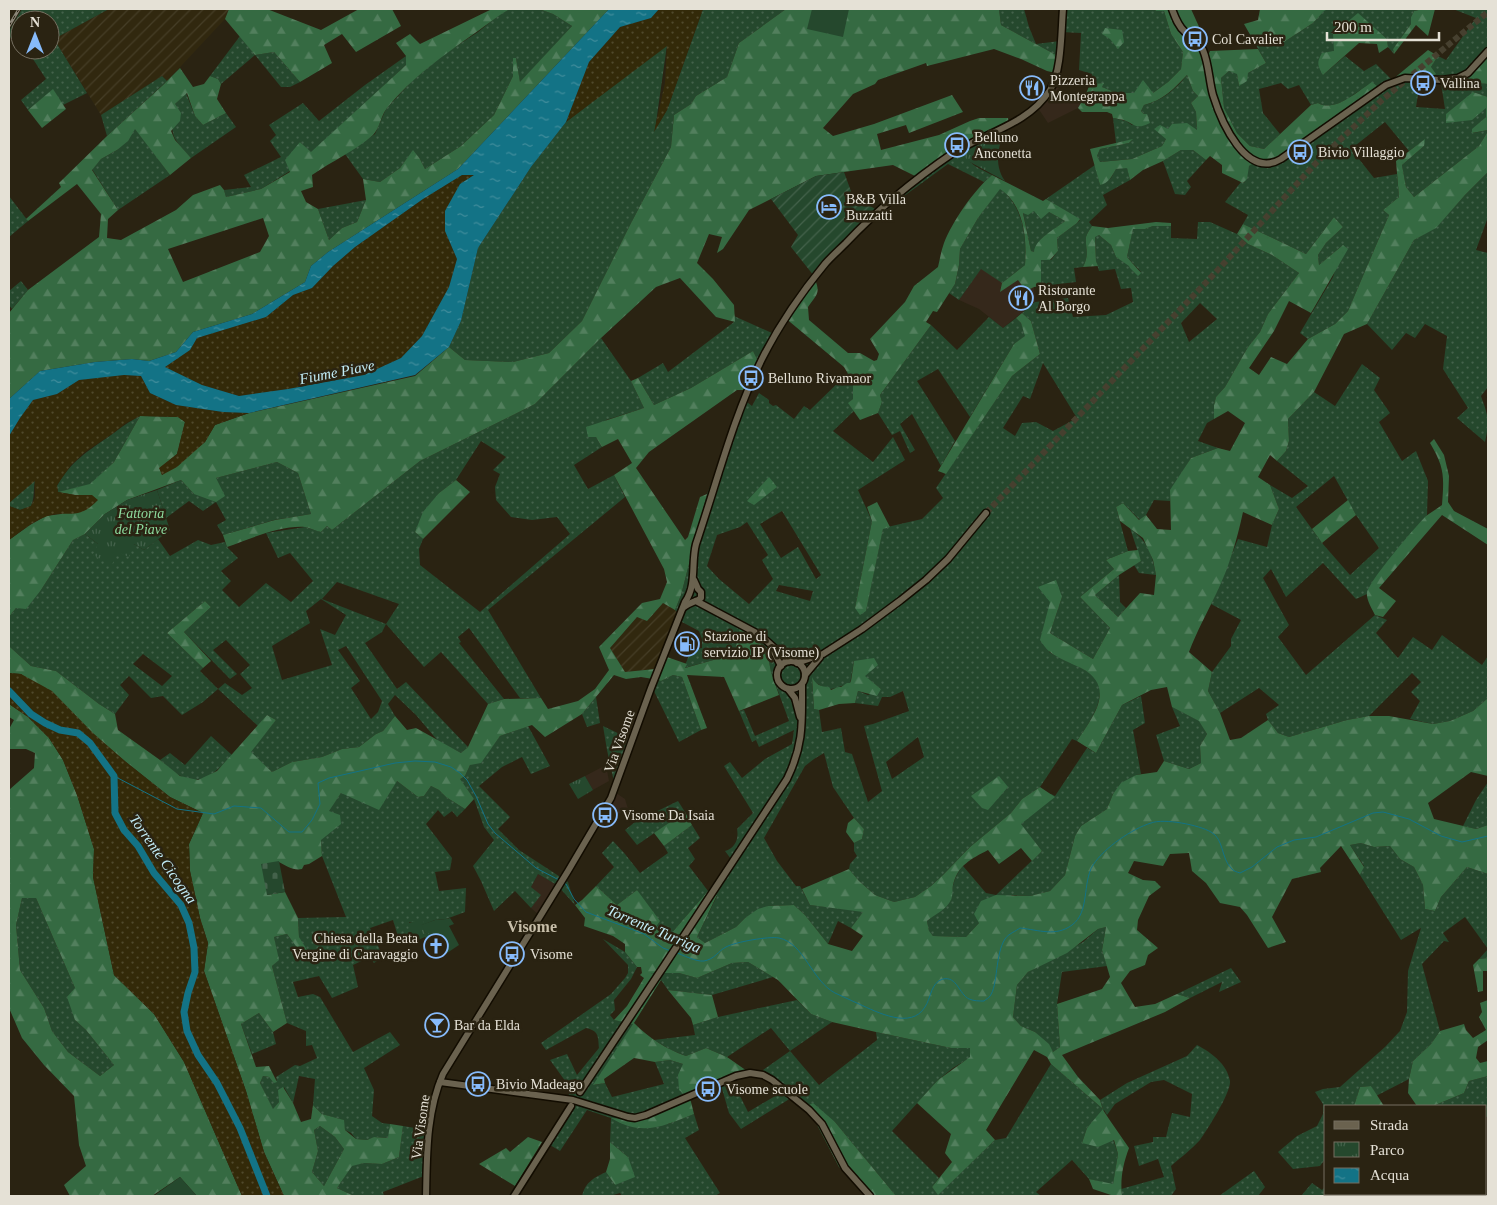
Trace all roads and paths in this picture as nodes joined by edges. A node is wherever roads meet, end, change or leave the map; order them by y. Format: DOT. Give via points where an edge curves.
graph roads {
  1 [pos="1063,9"];
  2 [pos="1172,9"];
  3 [pos="1488,51"];
  4 [pos="986,513"];
  5 [pos="695,596"];
  6 [pos="769,643"];
  7 [pos="823,654"];
  8 [pos="789,662"];
  9 [pos="798,663"];
  10 [pos="781,666"];
  11 [pos="805,675"];
  12 [pos="802,684"];
  13 [pos="788,689"];
  14 [pos="801,719"];
  15 [pos="440,1082"];
  16 [pos="580,1092"];
  17 [pos="570,1106"];
  18 [pos="426,1196"];
  19 [pos="514,1196"];
  20 [pos="870,1196"];
  1 -- 5 [label="street" via="1057,72 1049,92 1038,105 927,171 863,225 820,271 791,310 762,358 736,419 696,544 693,559"];
  2 -- 3 [label="street" via="1181,28 1204,51 1214,98 1235,143 1262,163 1281,159 1386,85 1405,78 1447,80 1463,76"];
  4 -- 7 [label="street" via="926,580"];
  5 -- 6 [label="street"];
  5 -- 15 [label="street, Via Visome" via="683,608 611,798"];
  6 -- 8 [label="street"];
  6 -- 10 [label="street"];
  7 -- 9 [label="street"];
  7 -- 11 [label="street"];
  8 -- 9 [label="street"];
  8 -- 10 [label="street"];
  9 -- 11 [label="street" via="804,668"];
  10 -- 13 [label="street" via="778,679"];
  11 -- 12 [label="street"];
  12 -- 13 [label="street"];
  12 -- 14 [label="street"];
  13 -- 14 [label="street" via="795,698"];
  14 -- 16 [label="street" via="798,752 787,779"];
  15 -- 18 [label="street, Via Visome" via="430,1123"];
  15 -- 20 [label="street" via="574,1100 635,1118 741,1075 764,1075 818,1118 845,1168"];
  17 -- 19 [label="street"];
}
